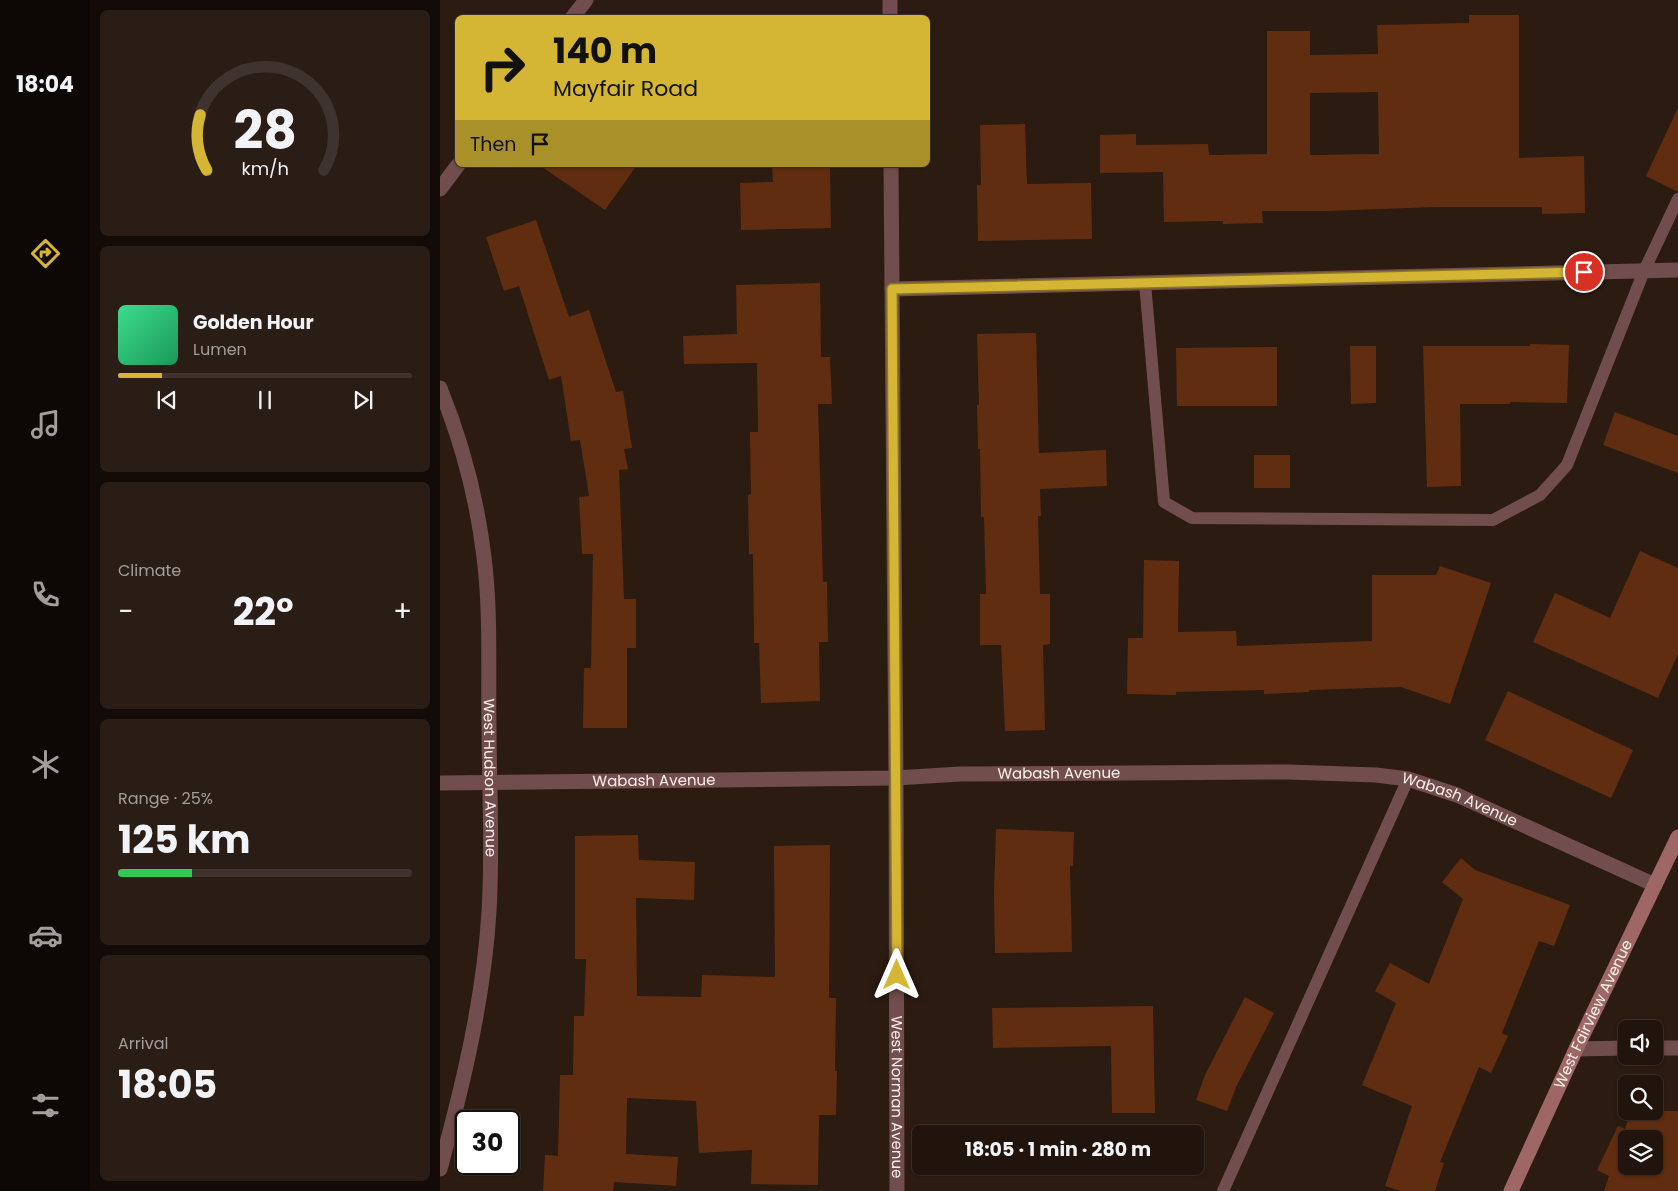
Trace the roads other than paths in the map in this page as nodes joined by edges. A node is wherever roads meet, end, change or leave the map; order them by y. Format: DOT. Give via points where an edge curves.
graph roads {
  1 [pos="586,0"];
  2 [pos="890,0"];
  3 [pos="574,15"];
  4 [pos="890,15"];
  5 [pos="456,167"];
  6 [pos="891,167"];
  7 [pos="440,189"];
  8 [pos="1678,199"];
  9 [pos="1644,270"];
  10 [pos="1678,270"];
  11 [pos="1145,284"];
  12 [pos="892,289"];
  13 [pos="440,388"];
  14 [pos="896,778"];
  15 [pos="1408,779"];
  16 [pos="440,783"];
  17 [pos="489,783"];
  18 [pos="1678,837"];
  19 [pos="1655,885"];
  20 [pos="1618,1048"];
  21 [pos="1663,1048"];
  22 [pos="1678,1048"];
  23 [pos="1576,1049"];
  24 [pos="440,1169"];
  25 [pos="897,1191"];
  26 [pos="1223,1191"];
  27 [pos="1511,1191"];
  1 -- 3 [label="street"];
  2 -- 4 [label="street"];
  5 -- 7 [label="street"];
  6 -- 12 [label="street, West Norman Avenue"];
  8 -- 9 [label="lane"];
  9 -- 10 [label="street"];
  9 -- 11 [label="street"];
  9 -- 11 [label="lane" via="1567,465 1540,495 1493,520 1192,518 1164,502"];
  11 -- 12 [label="street"];
  12 -- 14 [label="street, West Norman Avenue"];
  13 -- 17 [label="street, West Hudson Avenue" via="454,423 476,504 484,558 488,604"];
  14 -- 15 [label="street, Wabash Avenue" via="960,774 1288,772 1376,774"];
  14 -- 17 [label="street, Wabash Avenue"];
  14 -- 25 [label="street, West Norman Avenue"];
  15 -- 19 [label="street, Wabash Avenue" via="1458,795"];
  15 -- 26 [label="lane"];
  16 -- 17 [label="street, Wabash Avenue"];
  17 -- 24 [label="street, West Hudson Avenue" via="489,912 482,981 463,1084"];
  18 -- 19 [label="street, West Fairview Avenue"];
  19 -- 23 [label="street, West Fairview Avenue"];
  20 -- 23 [label="street"];
  21 -- 22 [label="street"];
  23 -- 27 [label="street, West Fairview Avenue"];
}
